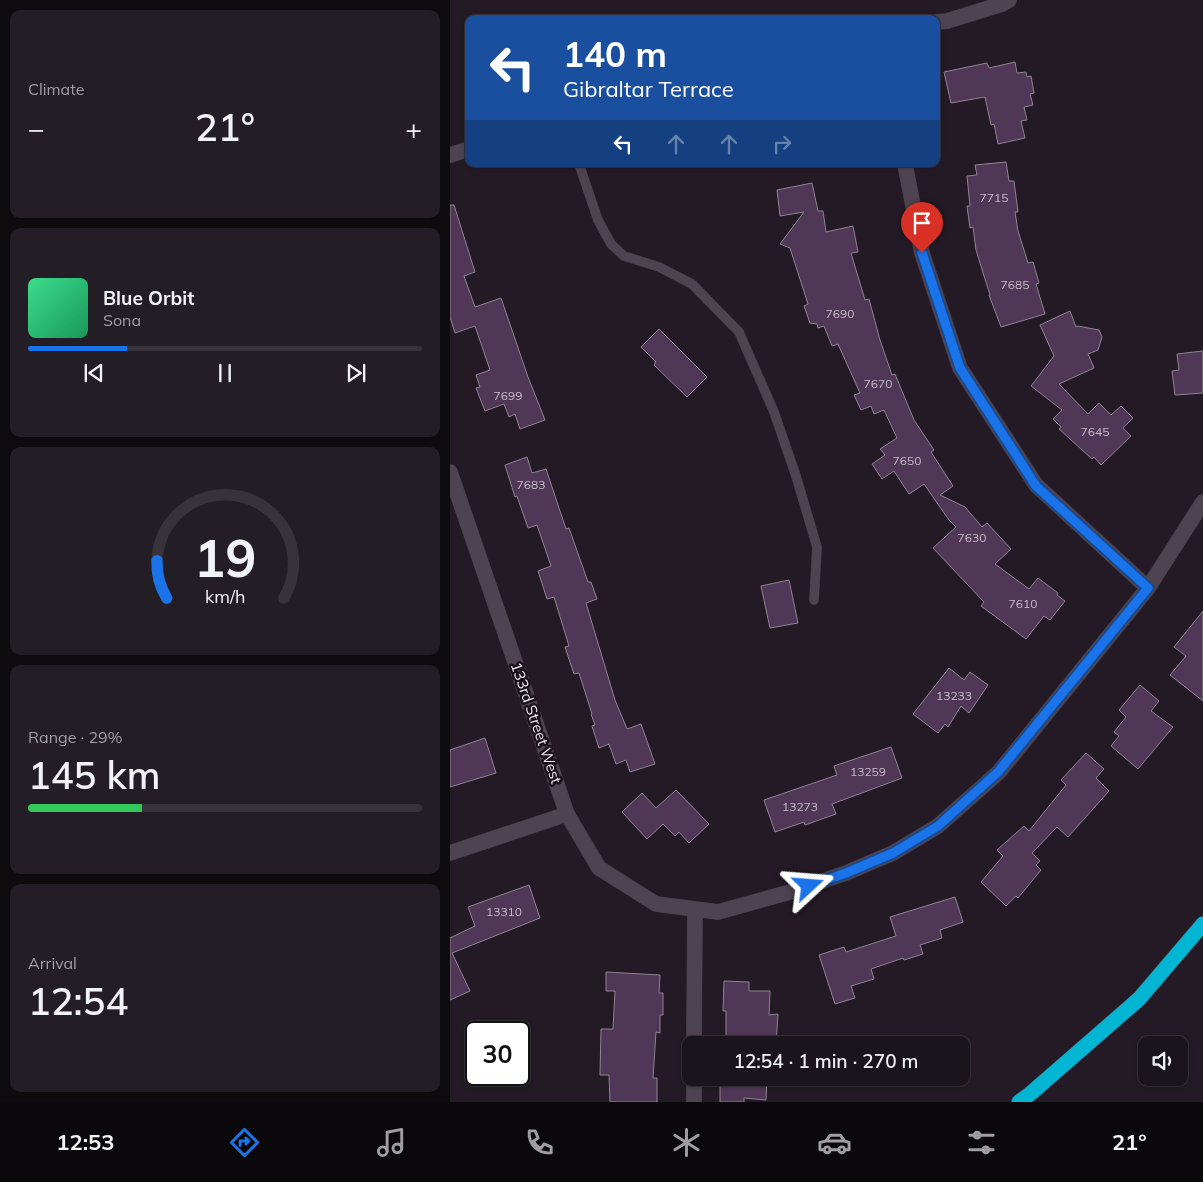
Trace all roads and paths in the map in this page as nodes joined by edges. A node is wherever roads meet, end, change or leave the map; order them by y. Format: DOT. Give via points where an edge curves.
graph roads {
  1 [pos="1009,0"];
  2 [pos="940,22"];
  3 [pos="465,150"];
  4 [pos="450,155"];
  5 [pos="580,167"];
  6 [pos="906,167"];
  7 [pos="450,472"];
  8 [pos="454,499"];
  9 [pos="1203,502"];
  10 [pos="1148,588"];
  11 [pos="814,600"];
  12 [pos="567,814"];
  13 [pos="450,854"];
  14 [pos="695,909"];
  15 [pos="1203,924"];
  16 [pos="694,1036"];
  17 [pos="694,1086"];
  18 [pos="694,1102"];
  19 [pos="1019,1102"];
  1 -- 2 [label="street"];
  3 -- 4 [label="street"];
  5 -- 11 [label="lane" via="598,220 611,244 624,256 659,267 692,284 739,332 774,412 817,547"];
  6 -- 10 [label="street" via="922,253 960,368 1036,486"];
  7 -- 8 [label="street, 133rd Street West"];
  8 -- 12 [label="street, 133rd Street West"];
  9 -- 10 [label="street, 133rd Street West"];
  10 -- 14 [label="street, 133rd Street West" via="998,772 938,826 893,853 846,873 718,912"];
  12 -- 13 [label="street"];
  12 -- 14 [label="street, 133rd Street West" via="600,868 656,904"];
  14 -- 16 [label="street"];
  15 -- 19 [label="highway" via="1138,999"];
  17 -- 18 [label="street"];
}
